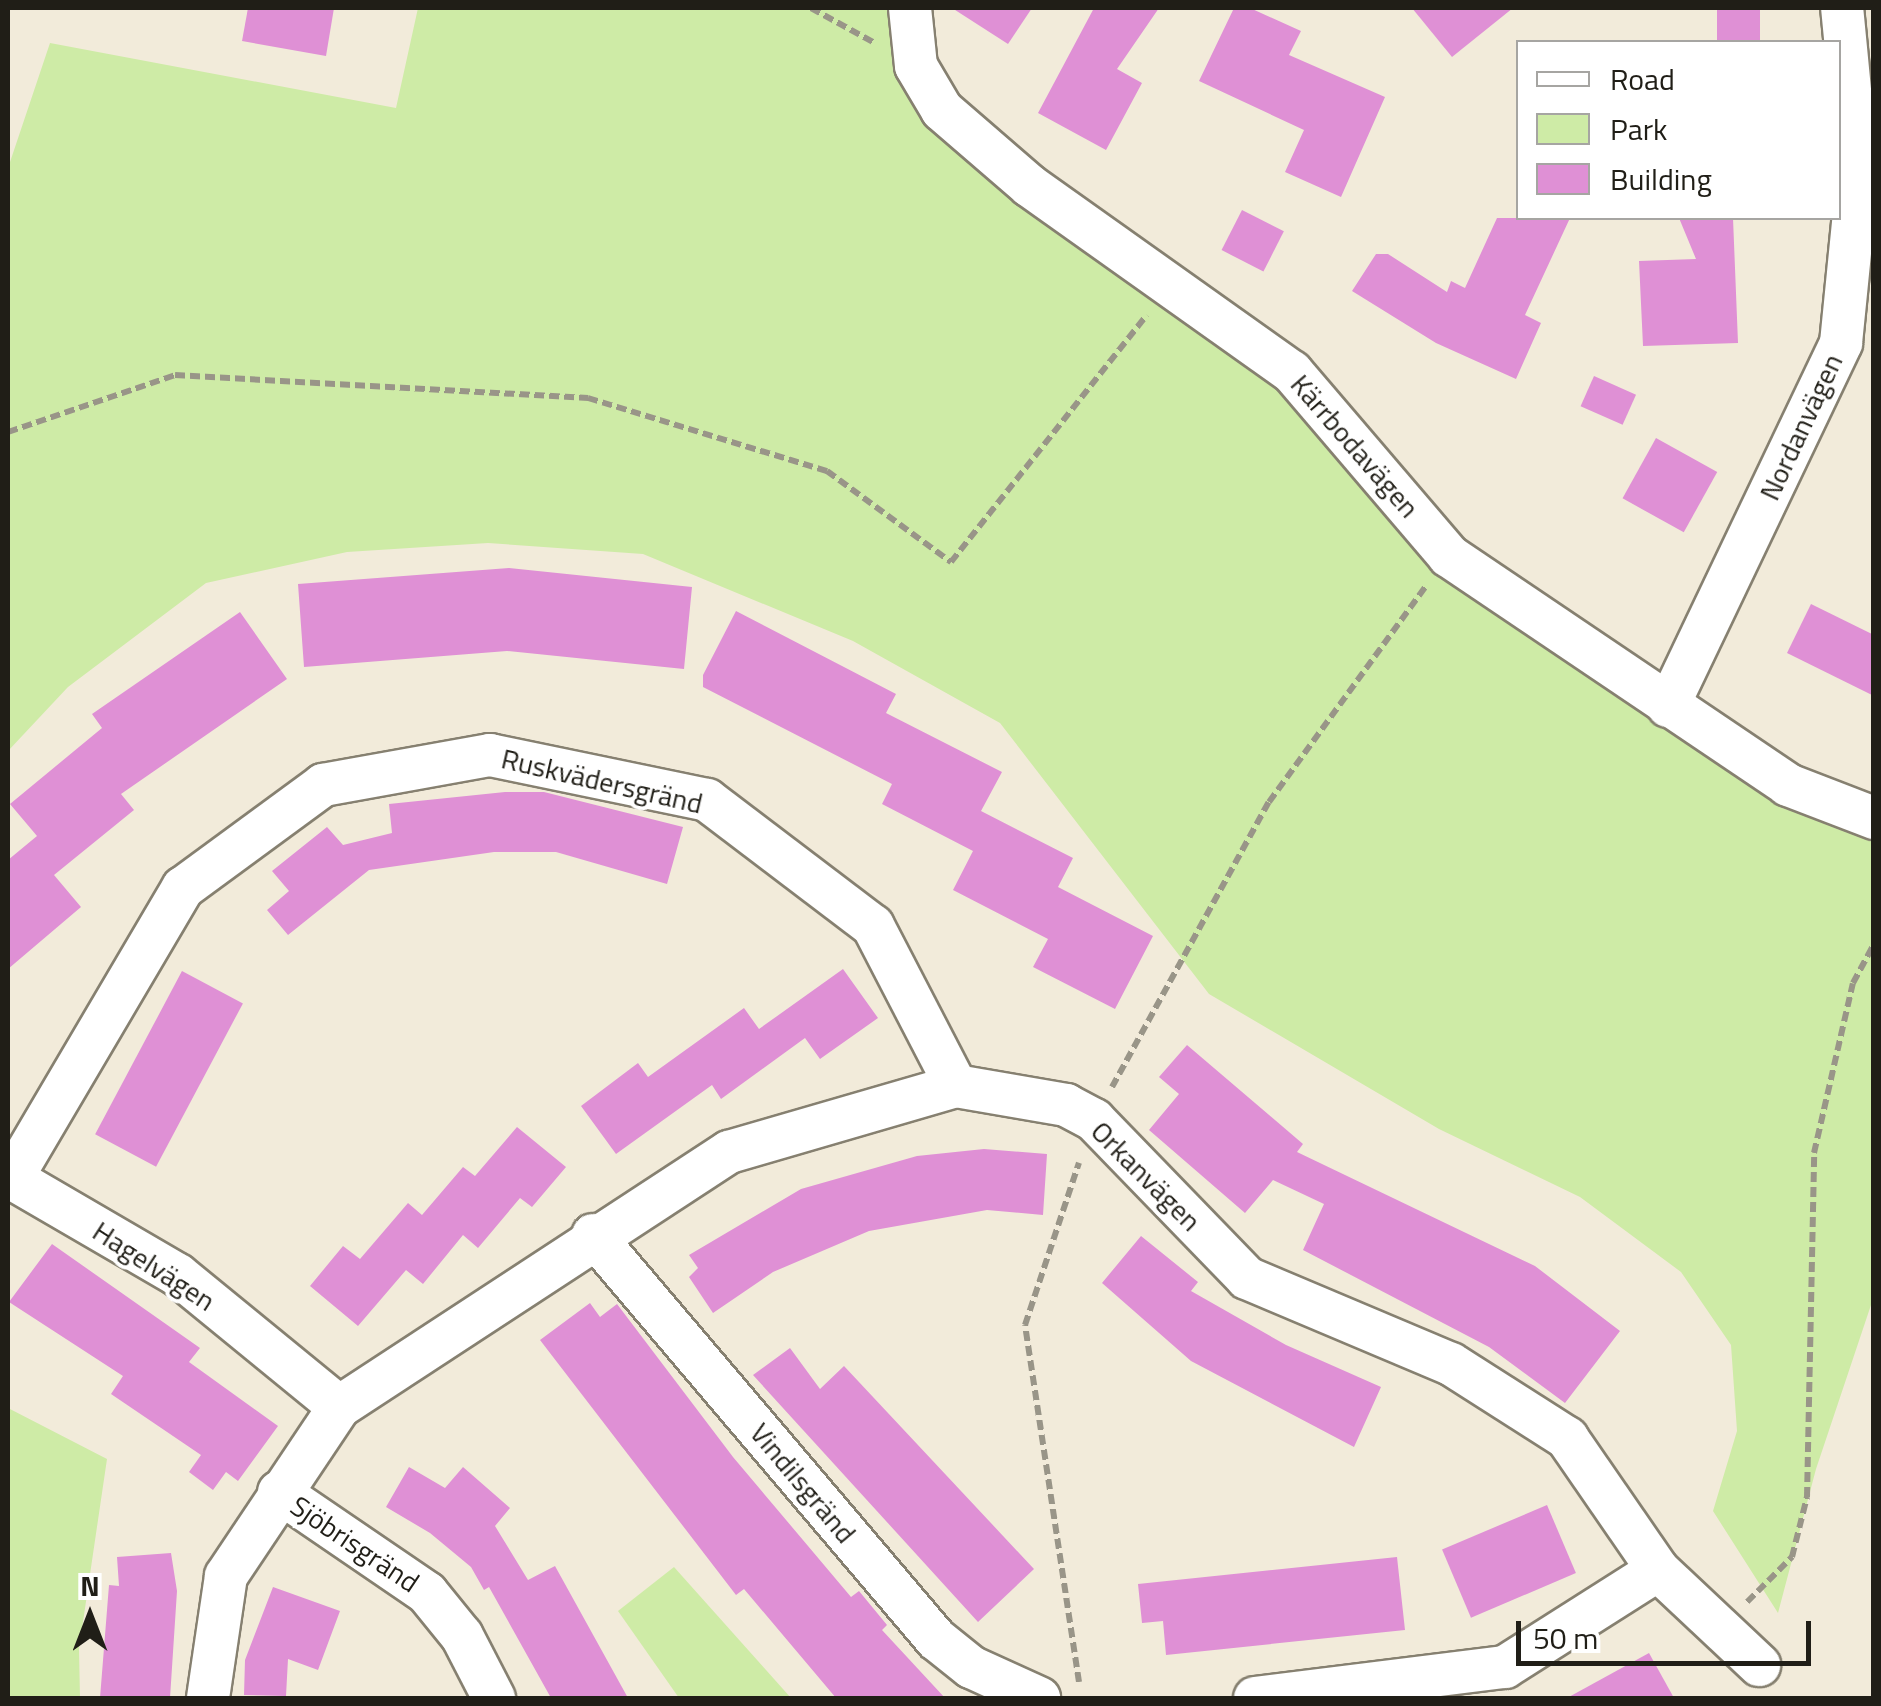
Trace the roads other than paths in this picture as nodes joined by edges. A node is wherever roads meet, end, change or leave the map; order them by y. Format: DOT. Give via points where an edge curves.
graph roads {
  1 [pos="910,8"];
  2 [pos="1842,8"];
  3 [pos="1668,706"];
  4 [pos="1874,818"];
  5 [pos="956,1086"];
  6 [pos="10,1177"];
  7 [pos="593,1235"];
  8 [pos="339,1407"];
  9 [pos="279,1492"];
  10 [pos="1658,1570"];
  11 [pos="1759,1664"];
  12 [pos="208,1698"];
  13 [pos="494,1698"];
  14 [pos="1039,1698"];
  15 [pos="1255,1698"];
  1 -- 3 [label="street, Kärrbodavägen" via="916,66 942,110 1030,186 1292,372 1448,556"];
  2 -- 3 [label="street, Nordanvägen" via="1858,173 1841,342"];
  3 -- 4 [label="street, Kärrbodavägen" via="1788,785"];
  5 -- 6 [label="street, Ruskvädersgränd" via="873,926 708,800 490,755 323,784 183,888"];
  5 -- 7 [label="street, Orkanvägen" via="728,1152"];
  5 -- 10 [label="street, Orkanvägen" via="1066,1106 1094,1120 1247,1278 1451,1364 1566,1438"];
  6 -- 8 [label="street, Hagelvägen" via="178,1274"];
  7 -- 8 [label="street, Orkanvägen"];
  7 -- 14 [label="street, Vindilsgränd" via="936,1639 971,1667"];
  8 -- 9 [label="street, Sjöbrisgränd"];
  9 -- 12 [label="street, Sjöbrisgränd" via="226,1576"];
  9 -- 13 [label="street, Sjöbrisgränd" via="428,1594 462,1636"];
  10 -- 11 [label="street, Orkanvägen"];
  10 -- 15 [label="street" via="1505,1667"];
}
